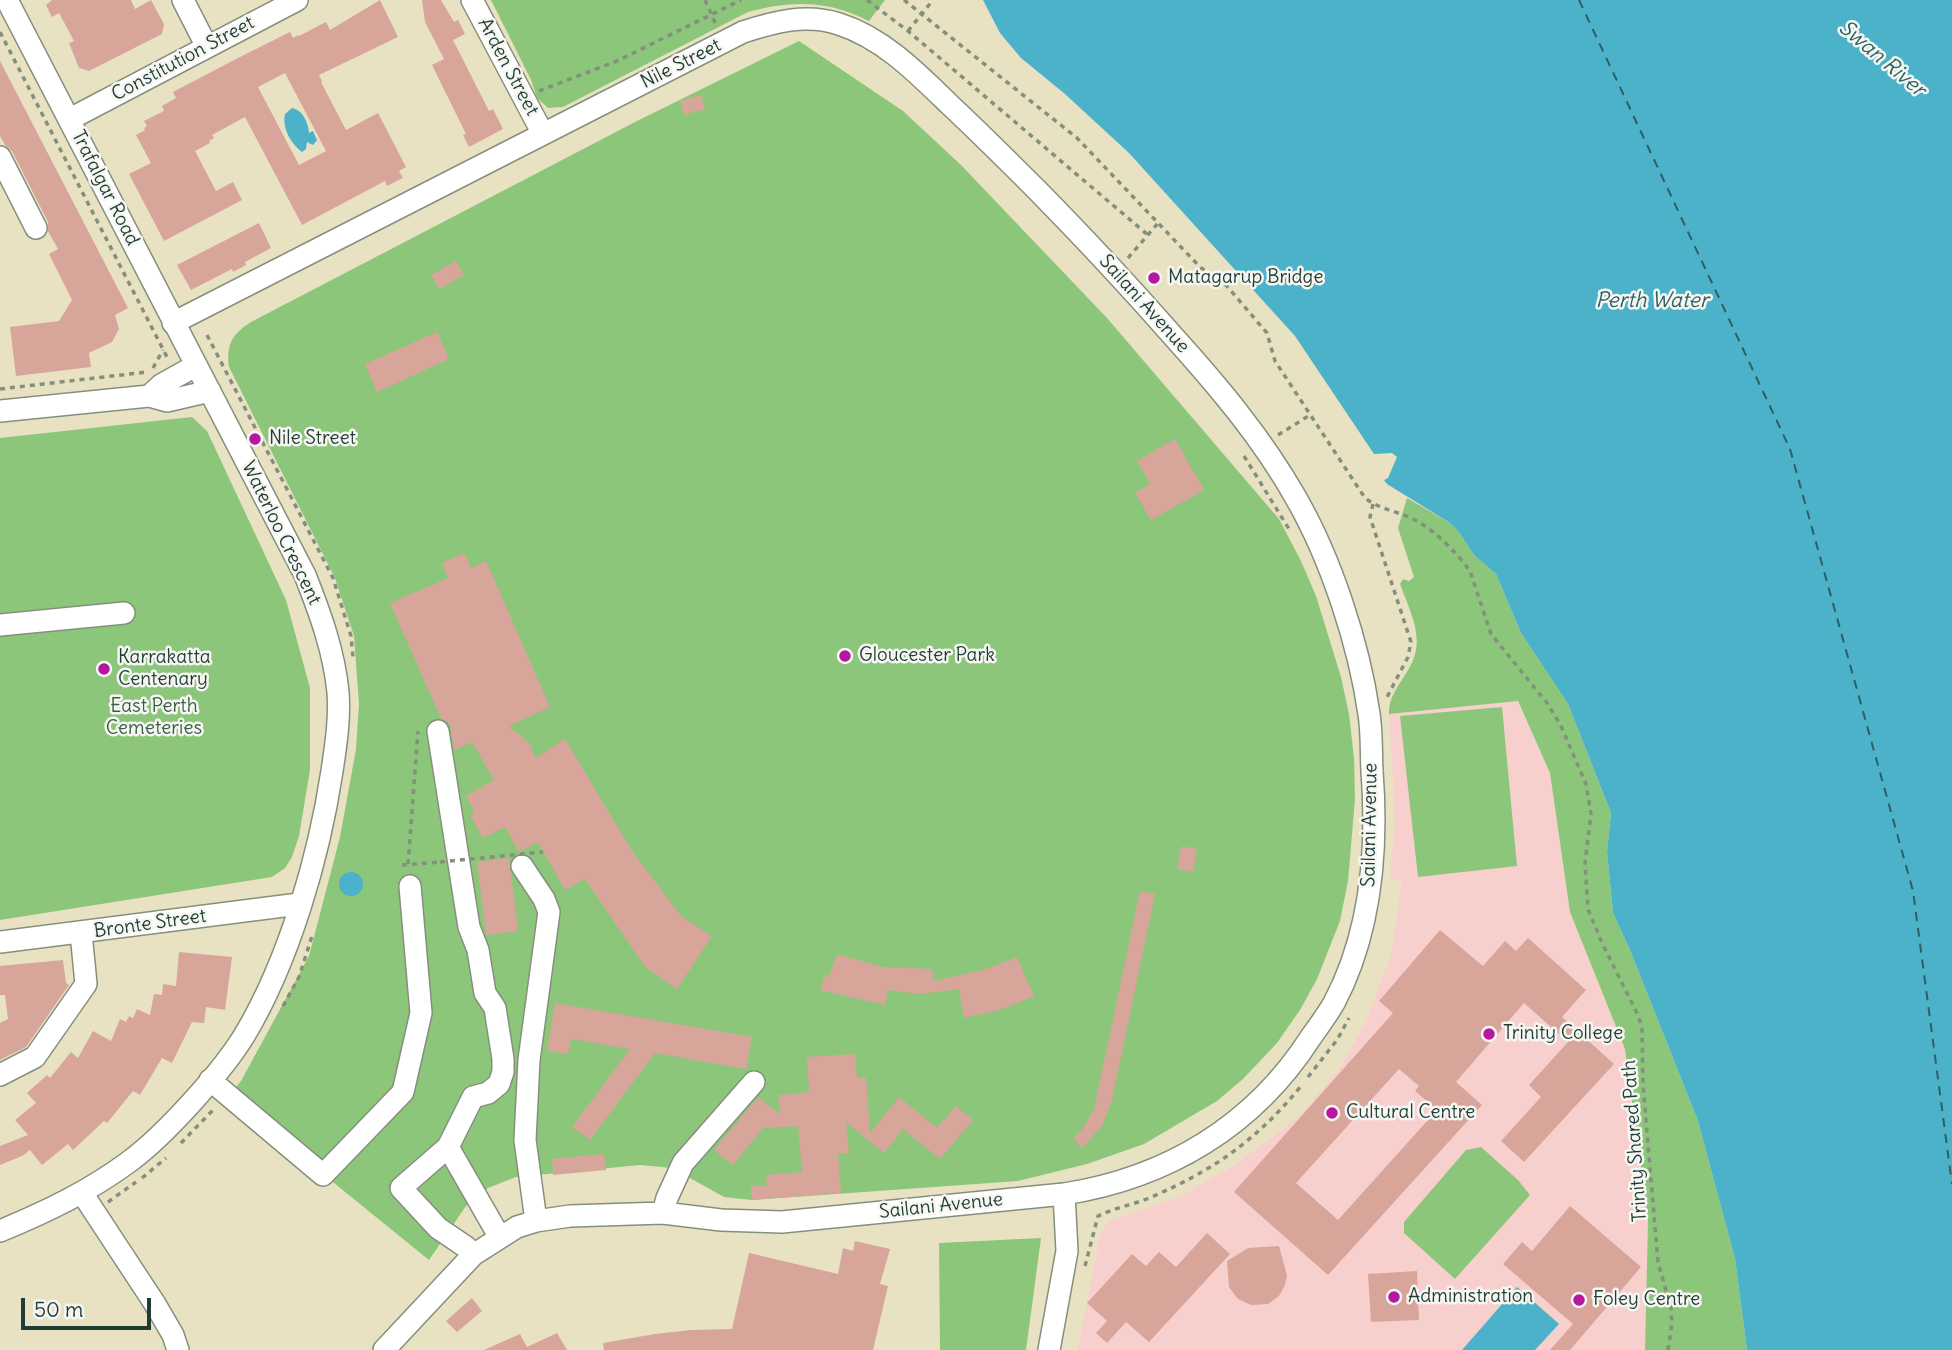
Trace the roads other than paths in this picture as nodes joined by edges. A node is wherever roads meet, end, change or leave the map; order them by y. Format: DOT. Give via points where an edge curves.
graph roads {
  1 [pos="8,0"];
  2 [pos="183,0"];
  3 [pos="297,0"];
  4 [pos="472,0"];
  5 [pos="779,20"];
  6 [pos="207,47"];
  7 [pos="70,119"];
  8 [pos="544,134"];
  9 [pos="1,160"];
  10 [pos="36,228"];
  11 [pos="173,323"];
  12 [pos="202,378"];
  13 [pos="149,396"];
  14 [pos="0,411"];
  15 [pos="124,613"];
  16 [pos="0,625"];
  17 [pos="428,731"];
  18 [pos="522,866"];
  19 [pos="410,886"];
  20 [pos="299,904"];
  21 [pos="80,933"];
  22 [pos="0,942"];
  23 [pos="0,1075"];
  24 [pos="210,1080"];
  25 [pos="754,1083"];
  26 [pos="448,1147"];
  27 [pos="82,1193"];
  28 [pos="1063,1194"];
  29 [pos="663,1213"];
  30 [pos="536,1221"];
  31 [pos="0,1231"];
  32 [pos="499,1236"];
  33 [pos="467,1261"];
  34 [pos="176,1342"];
  35 [pos="192,1350"];
  36 [pos="384,1350"];
  37 [pos="1049,1350"];
  1 -- 7 [label="street, Trafalgar Road"];
  2 -- 6 [label="street"];
  3 -- 6 [label="street, Constitution Street"];
  4 -- 8 [label="street, Arden Street"];
  5 -- 8 [label="street, Nile Street" via="743,32"];
  5 -- 28 [label="street, Sailani Avenue" via="836,23 884,46 972,126 1116,271 1238,411 1283,475 1312,528 1346,617 1370,715 1374,785 1368,904 1354,956 1334,1002 1302,1052 1261,1100 1193,1152 1131,1179"];
  6 -- 7 [label="street, Constitution Street"];
  7 -- 11 [label="street, Trafalgar Road"];
  8 -- 11 [label="street, Nile Street"];
  9 -- 10 [label="street"];
  11 -- 12 [label="street, Trafalgar Road"];
  12 -- 13 [label="street" via="161,385"];
  12 -- 13 [label="street" via="167,401"];
  12 -- 20 [label="street, Waterloo Crescent" via="305,575 332,659 338,693 337,740 315,858"];
  13 -- 14 [label="street"];
  15 -- 16 [label="street"];
  17 -- 26 [label="street" via="485,993 495,1008 503,1059 499,1084 473,1097"];
  18 -- 30 [label="street" via="550,912 529,1060 525,1140"];
  19 -- 24 [label="street" via="421,1013 403,1092 323,1175"];
  20 -- 21 [label="street, Bronte Street"];
  20 -- 24 [label="street, Waterloo Crescent" via="284,952 243,1037"];
  21 -- 22 [label="street, Bronte Street"];
  21 -- 23 [label="street" via="86,984 35,1057"];
  24 -- 27 [label="street, Waterloo Crescent" via="131,1160"];
  25 -- 29 [label="street" via="683,1163"];
  26 -- 32 [label="street"];
  26 -- 33 [label="street" via="401,1188 438,1228 466,1247"];
  27 -- 31 [label="street, Waterloo Crescent"];
  27 -- 34 [label="street"];
  28 -- 29 [label="street, Sailani Avenue" via="782,1222"];
  28 -- 37 [label="street" via="1066,1251"];
  29 -- 30 [label="street, Sailani Avenue"];
  30 -- 32 [label="street, Sailani Avenue"];
  32 -- 33 [label="street, Sailani Avenue"];
  33 -- 36 [label="street, Sailani Avenue"];
  34 -- 35 [label="street"];
}
